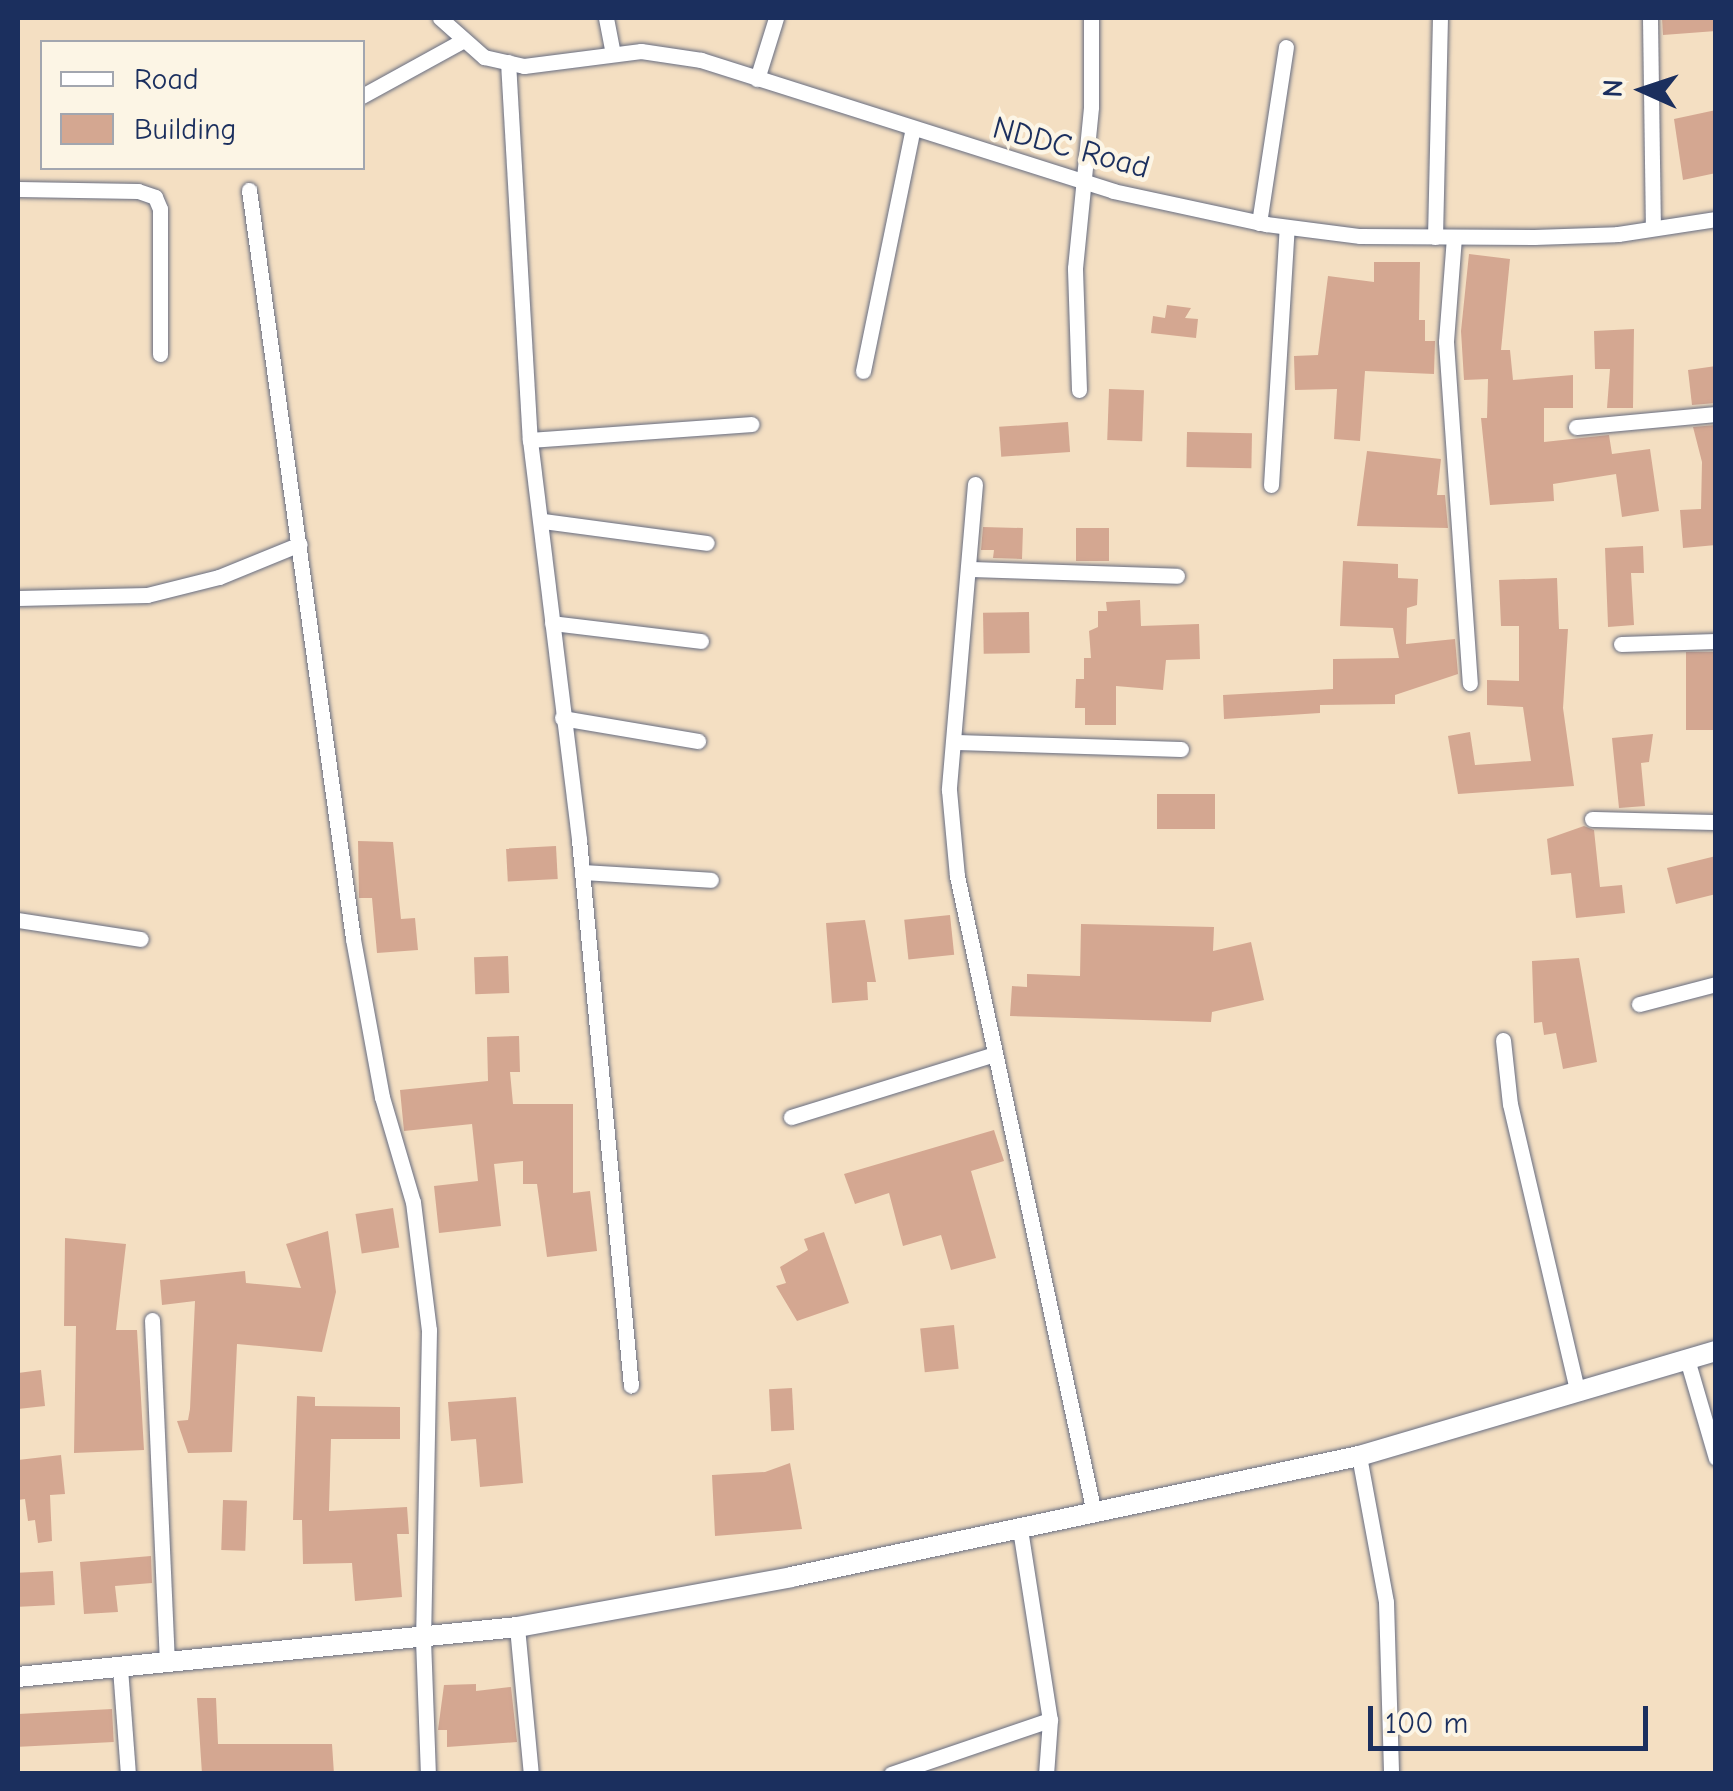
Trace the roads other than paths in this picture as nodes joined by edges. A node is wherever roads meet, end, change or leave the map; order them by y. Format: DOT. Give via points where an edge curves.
graph roads {
  1 [pos="440,18"];
  2 [pos="606,18"];
  3 [pos="776,18"];
  4 [pos="1091,18"];
  5 [pos="1440,18"];
  6 [pos="1650,18"];
  7 [pos="464,40"];
  8 [pos="1286,47"];
  9 [pos="613,53"];
  10 [pos="508,62"];
  11 [pos="758,79"];
  12 [pos="365,94"];
  13 [pos="912,132"];
  14 [pos="1084,183"];
  15 [pos="18,189"];
  16 [pos="249,190"];
  17 [pos="1716,219"];
  18 [pos="1258,223"];
  19 [pos="1287,227"];
  20 [pos="1652,228"];
  21 [pos="1436,236"];
  22 [pos="1454,237"];
  23 [pos="160,354"];
  24 [pos="863,371"];
  25 [pos="1079,390"];
  26 [pos="1716,414"];
  27 [pos="752,424"];
  28 [pos="1576,426"];
  29 [pos="530,440"];
  30 [pos="975,484"];
  31 [pos="1271,485"];
  32 [pos="543,521"];
  33 [pos="707,543"];
  34 [pos="300,544"];
  35 [pos="970,569"];
  36 [pos="1177,576"];
  37 [pos="18,598"];
  38 [pos="552,622"];
  39 [pos="701,641"];
  40 [pos="1716,641"];
  41 [pos="1621,644"];
  42 [pos="1470,682"];
  43 [pos="562,718"];
  44 [pos="698,742"];
  45 [pos="956,742"];
  46 [pos="1181,749"];
  47 [pos="1592,819"];
  48 [pos="1716,822"];
  49 [pos="582,872"];
  50 [pos="711,880"];
  51 [pos="18,920"];
  52 [pos="141,939"];
  53 [pos="1716,984"];
  54 [pos="1639,1004"];
  55 [pos="1502,1040"];
  56 [pos="994,1054"];
  57 [pos="791,1117"];
  58 [pos="152,1320"];
  59 [pos="1716,1351"];
  60 [pos="1687,1359"];
  61 [pos="630,1386"];
  62 [pos="1578,1390"];
  63 [pos="1359,1456"];
  64 [pos="1716,1458"];
  65 [pos="1094,1512"];
  66 [pos="1020,1529"];
  67 [pos="517,1628"];
  68 [pos="422,1639"];
  69 [pos="167,1663"];
  70 [pos="120,1668"];
  71 [pos="18,1677"];
  72 [pos="1050,1720"];
  73 [pos="128,1774"];
  74 [pos="428,1774"];
  75 [pos="532,1774"];
  76 [pos="891,1774"];
  77 [pos="1046,1774"];
  78 [pos="1391,1774"];
  1 -- 7 [label="street"];
  2 -- 9 [label="street"];
  3 -- 11 [label="street"];
  4 -- 14 [label="street"];
  5 -- 21 [label="street"];
  6 -- 20 [label="street"];
  7 -- 10 [label="street" via="484,56"];
  7 -- 12 [label="street"];
  8 -- 18 [label="street"];
  9 -- 10 [label="street, NDDC Road"];
  9 -- 11 [label="street, NDDC Road" via="701,60"];
  10 -- 29 [label="street"];
  11 -- 13 [label="street, NDDC Road"];
  13 -- 14 [label="street, NDDC Road"];
  13 -- 24 [label="street"];
  14 -- 18 [label="street, NDDC Road"];
  14 -- 25 [label="street" via="1075,268"];
  15 -- 23 [label="street" via="155,197"];
  16 -- 34 [label="street"];
  17 -- 20 [label="street, NDDC Road"];
  18 -- 19 [label="street, NDDC Road"];
  19 -- 21 [label="street, NDDC Road"];
  19 -- 31 [label="street"];
  20 -- 22 [label="street, NDDC Road"];
  21 -- 22 [label="street, NDDC Road"];
  22 -- 42 [label="street" via="1446,342"];
  26 -- 28 [label="street"];
  27 -- 29 [label="street"];
  29 -- 32 [label="street"];
  30 -- 35 [label="street"];
  32 -- 33 [label="street"];
  32 -- 38 [label="street"];
  34 -- 37 [label="street" via="219,577 147,595"];
  34 -- 68 [label="street" via="353,939 382,1097 413,1202 430,1330"];
  35 -- 36 [label="street"];
  35 -- 45 [label="street"];
  38 -- 39 [label="street"];
  38 -- 43 [label="street"];
  40 -- 41 [label="street"];
  43 -- 44 [label="street"];
  43 -- 49 [label="street"];
  45 -- 46 [label="street"];
  45 -- 56 [label="street" via="949,790 956,876"];
  47 -- 48 [label="street"];
  49 -- 50 [label="street"];
  49 -- 61 [label="street"];
  51 -- 52 [label="street"];
  53 -- 54 [label="street"];
  55 -- 62 [label="street" via="1510,1104"];
  56 -- 57 [label="street"];
  56 -- 65 [label="street"];
  58 -- 69 [label="street"];
  59 -- 60 [label="street"];
  60 -- 62 [label="street"];
  60 -- 64 [label="street"];
  62 -- 63 [label="street"];
  63 -- 65 [label="street"];
  63 -- 78 [label="street" via="1386,1602"];
  65 -- 66 [label="street"];
  66 -- 67 [label="street"];
  66 -- 72 [label="street"];
  67 -- 68 [label="street"];
  67 -- 75 [label="street"];
  68 -- 69 [label="street"];
  68 -- 74 [label="street"];
  69 -- 70 [label="street"];
  70 -- 71 [label="street"];
  70 -- 73 [label="street"];
  72 -- 76 [label="street"];
  72 -- 77 [label="street"];
}
